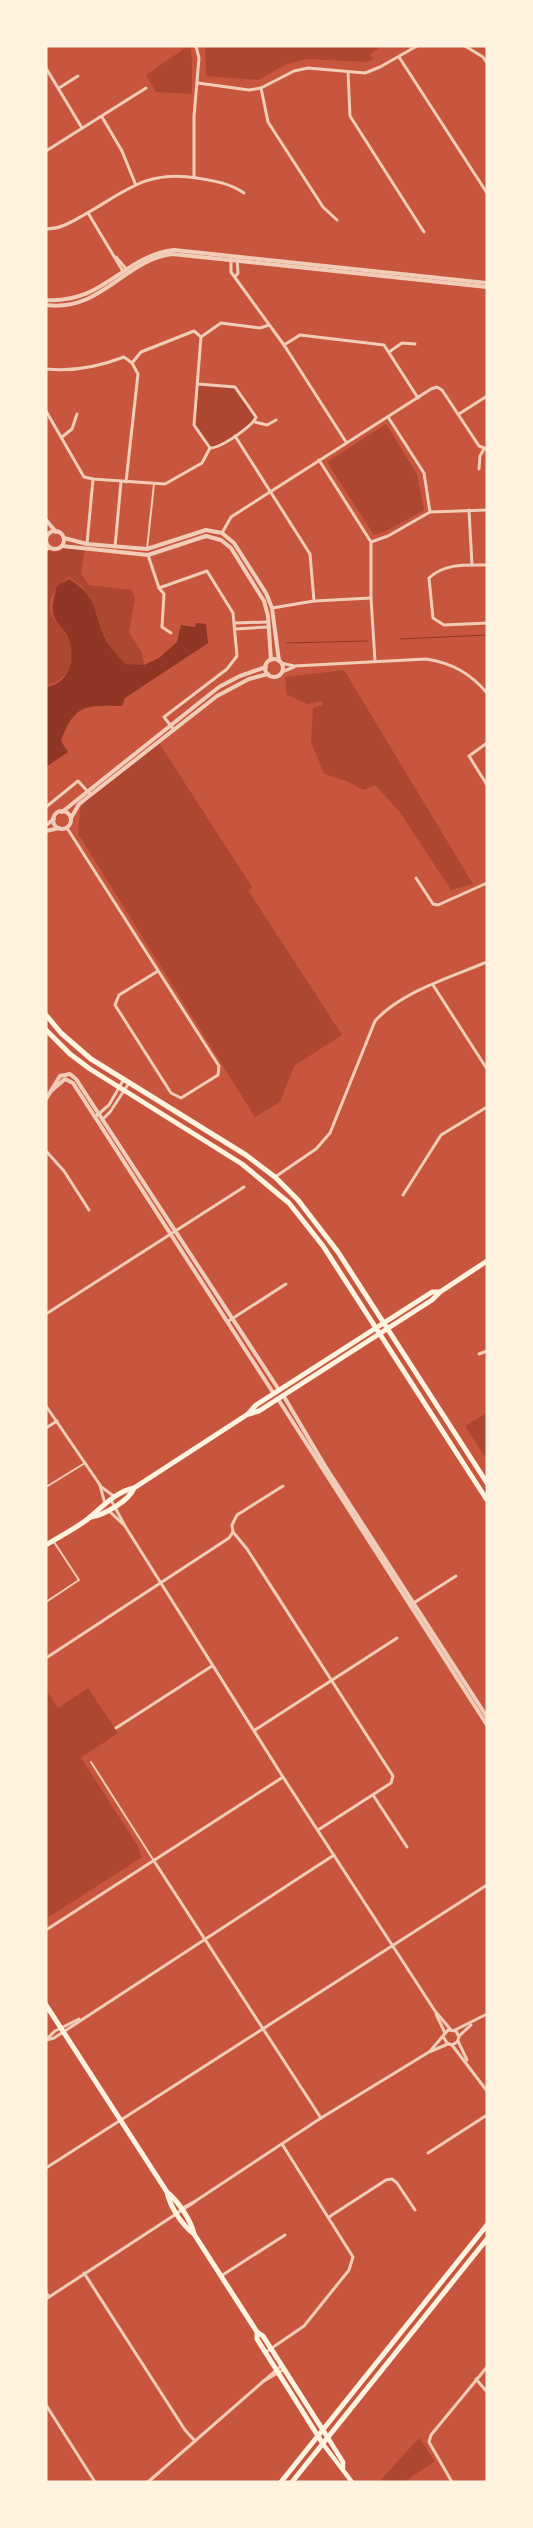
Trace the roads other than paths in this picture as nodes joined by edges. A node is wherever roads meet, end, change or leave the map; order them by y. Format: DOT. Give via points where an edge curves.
graph roads {
  1 [pos="196,46"];
  2 [pos="417,46"];
  3 [pos="465,46"];
  4 [pos="398,57"];
  5 [pos="487,63"];
  6 [pos="46,68"];
  7 [pos="348,72"];
  8 [pos="78,76"];
  9 [pos="198,83"];
  10 [pos="59,88"];
  11 [pos="146,88"];
  12 [pos="261,88"];
  13 [pos="102,117"];
  14 [pos="82,128"];
  15 [pos="46,150"];
  16 [pos="194,177"];
  17 [pos="135,183"];
  18 [pos="244,193"];
  19 [pos="487,193"];
  20 [pos="88,213"];
  21 [pos="337,220"];
  22 [pos="46,229"];
  23 [pos="424,232"];
  24 [pos="231,256"];
  25 [pos="238,257"];
  26 [pos="126,272"];
  27 [pos="235,277"];
  28 [pos="487,283"];
  29 [pos="487,287"];
  30 [pos="46,300"];
  31 [pos="46,305"];
  32 [pos="270,325"];
  33 [pos="201,337"];
  34 [pos="416,344"];
  35 [pos="284,345"];
  36 [pos="389,352"];
  37 [pos="132,363"];
  38 [pos="46,369"];
  39 [pos="198,384"];
  40 [pos="487,396"];
  41 [pos="418,398"];
  42 [pos="46,411"];
  43 [pos="77,414"];
  44 [pos="459,414"];
  45 [pos="388,417"];
  46 [pos="276,420"];
  47 [pos="255,422"];
  48 [pos="235,436"];
  49 [pos="62,437"];
  50 [pos="346,442"];
  51 [pos="210,448"];
  52 [pos="485,449"];
  53 [pos="319,460"];
  54 [pos="479,469"];
  55 [pos="92,479"];
  56 [pos="121,482"];
  57 [pos="126,482"];
  58 [pos="154,484"];
  59 [pos="271,491"];
  60 [pos="469,510"];
  61 [pos="487,510"];
  62 [pos="430,512"];
  63 [pos="46,520"];
  64 [pos="56,532"];
  65 [pos="222,533"];
  66 [pos="47,534"];
  67 [pos="64,538"];
  68 [pos="371,542"];
  69 [pos="46,543"];
  70 [pos="87,544"];
  71 [pos="62,546"];
  72 [pos="114,547"];
  73 [pos="48,549"];
  74 [pos="147,549"];
  75 [pos="148,555"];
  76 [pos="472,565"];
  77 [pos="487,565"];
  78 [pos="159,588"];
  79 [pos="371,598"];
  80 [pos="314,601"];
  81 [pos="272,608"];
  82 [pos="235,623"];
  83 [pos="487,623"];
  84 [pos="268,625"];
  85 [pos="235,630"];
  86 [pos="171,633"];
  87 [pos="271,660"];
  88 [pos="375,661"];
  89 [pos="280,662"];
  90 [pos="294,666"];
  91 [pos="266,667"];
  92 [pos="282,672"];
  93 [pos="268,674"];
  94 [pos="487,693"];
  95 [pos="170,725"];
  96 [pos="174,730"];
  97 [pos="487,743"];
  98 [pos="487,785"];
  99 [pos="87,790"];
  100 [pos="91,795"];
  101 [pos="46,806"];
  102 [pos="62,812"];
  103 [pos="71,818"];
  104 [pos="54,819"];
  105 [pos="46,825"];
  106 [pos="59,828"];
  107 [pos="67,828"];
  108 [pos="46,831"];
  109 [pos="416,878"];
  110 [pos="487,883"];
  111 [pos="487,962"];
  112 [pos="158,971"];
  113 [pos="433,986"];
  114 [pos="46,1015"];
  115 [pos="46,1030"];
  116 [pos="487,1069"];
  117 [pos="126,1081"];
  118 [pos="122,1089"];
  119 [pos="51,1091"];
  120 [pos="46,1098"];
  121 [pos="487,1108"];
  122 [pos="97,1115"];
  123 [pos="100,1121"];
  124 [pos="46,1151"];
  125 [pos="274,1177"];
  126 [pos="244,1187"];
  127 [pos="403,1195"];
  128 [pos="89,1210"];
  129 [pos="172,1233"];
  130 [pos="487,1261"];
  131 [pos="286,1284"];
  132 [pos="440,1292"];
  133 [pos="46,1314"];
  134 [pos="232,1319"];
  135 [pos="227,1322"];
  136 [pos="384,1322"];
  137 [pos="376,1327"];
  138 [pos="388,1329"];
  139 [pos="380,1334"];
  140 [pos="487,1351"];
  141 [pos="479,1354"];
  142 [pos="279,1390"];
  143 [pos="274,1394"];
  144 [pos="283,1395"];
  145 [pos="278,1399"];
  146 [pos="46,1406"];
  147 [pos="248,1414"];
  148 [pos="57,1421"];
  149 [pos="46,1428"];
  150 [pos="84,1463"];
  151 [pos="487,1483"];
  152 [pos="100,1485"];
  153 [pos="283,1486"];
  154 [pos="46,1487"];
  155 [pos="487,1500"];
  156 [pos="114,1501"];
  157 [pos="105,1504"];
  158 [pos="108,1510"];
  159 [pos="90,1517"];
  160 [pos="125,1526"];
  161 [pos="233,1532"];
  162 [pos="53,1540"];
  163 [pos="46,1544"];
  164 [pos="456,1576"];
  165 [pos="161,1584"];
  166 [pos="46,1602"];
  167 [pos="411,1604"];
  168 [pos="397,1638"];
  169 [pos="46,1658"];
  170 [pos="212,1666"];
  171 [pos="332,1679"];
  172 [pos="486,1721"];
  173 [pos="116,1728"];
  174 [pos="255,1730"];
  175 [pos="90,1762"];
  176 [pos="283,1777"];
  177 [pos="373,1795"];
  178 [pos="318,1830"];
  179 [pos="407,1847"];
  180 [pos="334,1855"];
  181 [pos="154,1861"];
  182 [pos="487,1886"];
  183 [pos="46,1930"];
  184 [pos="205,1939"];
  185 [pos="393,1946"];
  186 [pos="46,2005"];
  187 [pos="436,2011"];
  188 [pos="487,2014"];
  189 [pos="473,2023"];
  190 [pos="62,2030"];
  191 [pos="264,2030"];
  192 [pos="453,2030"];
  193 [pos="445,2036"];
  194 [pos="459,2036"];
  195 [pos="47,2039"];
  196 [pos="458,2041"];
  197 [pos="450,2044"];
  198 [pos="429,2052"];
  199 [pos="468,2063"];
  200 [pos="487,2091"];
  201 [pos="487,2115"];
  202 [pos="321,2118"];
  203 [pos="121,2120"];
  204 [pos="282,2144"];
  205 [pos="428,2153"];
  206 [pos="46,2168"];
  207 [pos="416,2210"];
  208 [pos="180,2211"];
  209 [pos="328,2217"];
  210 [pos="487,2225"];
  211 [pos="285,2235"];
  212 [pos="487,2239"];
  213 [pos="84,2273"];
  214 [pos="221,2276"];
  215 [pos="46,2292"];
  216 [pos="48,2298"];
  217 [pos="268,2351"];
  218 [pos="487,2367"];
  219 [pos="280,2370"];
  220 [pos="476,2379"];
  221 [pos="487,2392"];
  222 [pos="46,2405"];
  223 [pos="322,2430"];
  224 [pos="318,2435"];
  225 [pos="328,2438"];
  226 [pos="195,2441"];
  227 [pos="324,2444"];
  228 [pos="344,2468"];
  229 [pos="95,2482"];
  230 [pos="148,2482"];
  231 [pos="281,2482"];
  232 [pos="292,2482"];
  233 [pos="352,2482"];
  234 [pos="452,2482"];
  1 -- 9 [label="street"];
  2 -- 4 [label="street"];
  3 -- 5 [label="street"];
  4 -- 7 [label="street" via="372,70"];
  4 -- 19 [label="street"];
  6 -- 10 [label="street"];
  7 -- 12 [label="street" via="308,68 294,71"];
  7 -- 23 [label="street" via="350,116"];
  8 -- 10 [label="street"];
  9 -- 12 [label="street" via="249,90"];
  9 -- 16 [label="street" via="194,117"];
  10 -- 14 [label="street"];
  11 -- 13 [label="street"];
  12 -- 21 [label="street" via="268,122 323,207"];
  13 -- 14 [label="street"];
  13 -- 17 [label="street" via="122,151"];
  14 -- 15 [label="street"];
  16 -- 17 [label="street" via="165,175"];
  16 -- 18 [label="street" via="229,183"];
  17 -- 20 [label="street"];
  20 -- 22 [label="street" via="63,227"];
  20 -- 26 [label="street"];
  24 -- 25 [label="street"];
  24 -- 26 [label="street" via="165,251 144,258"];
  24 -- 27 [label="street" via="231,272"];
  25 -- 27 [label="street"];
  25 -- 28 [label="street"];
  25 -- 29 [label="street"];
  26 -- 30 [label="street" via="88,294 71,299"];
  26 -- 31 [label="street" via="104,292 86,300"];
  27 -- 32 [label="street"];
  32 -- 33 [label="street" via="260,328 221,323"];
  32 -- 35 [label="street"];
  33 -- 37 [label="street" via="194,331 141,352"];
  33 -- 39 [label="street"];
  34 -- 36 [label="street" via="402,343"];
  35 -- 36 [label="street" via="300,335 384,345"];
  35 -- 50 [label="street"];
  36 -- 41 [label="street"];
  37 -- 38 [label="street" via="124,357 97,367 62,371"];
  37 -- 57 [label="street" via="138,374"];
  39 -- 47 [label="street" via="235,387 256,417"];
  39 -- 51 [label="street" via="194,426"];
  40 -- 44 [label="street"];
  41 -- 44 [label="street" via="437,387"];
  41 -- 45 [label="street"];
  42 -- 49 [label="street"];
  43 -- 49 [label="street" via="72,429"];
  44 -- 52 [label="street" via="479,446"];
  45 -- 50 [label="street"];
  45 -- 62 [label="street" via="424,473"];
  46 -- 47 [label="street" via="268,425"];
  47 -- 48 [label="street"];
  48 -- 51 [label="street"];
  48 -- 59 [label="street"];
  49 -- 55 [label="street" via="84,476"];
  50 -- 53 [label="street"];
  51 -- 58 [label="street" via="202,463 165,484"];
  52 -- 54 [label="street" via="480,456"];
  53 -- 59 [label="street"];
  53 -- 68 [label="street"];
  55 -- 56 [label="street"];
  55 -- 70 [label="street"];
  56 -- 57 [label="street"];
  56 -- 72 [label="street"];
  57 -- 58 [label="street"];
  58 -- 74 [label="lane"];
  59 -- 65 [label="street" via="231,517"];
  59 -- 80 [label="street" via="310,554"];
  60 -- 61 [label="street"];
  60 -- 62 [label="street"];
  60 -- 76 [label="street"];
  62 -- 68 [label="street"];
  63 -- 64 [label="street"];
  64 -- 66 [label="street"];
  64 -- 67 [label="street"];
  65 -- 74 [label="street" via="206,530"];
  65 -- 81 [label="street" via="234,544"];
  66 -- 69 [label="street"];
  67 -- 70 [label="street"];
  67 -- 71 [label="street"];
  68 -- 79 [label="street"];
  69 -- 73 [label="street"];
  70 -- 72 [label="street"];
  71 -- 73 [label="street"];
  71 -- 75 [label="street"];
  72 -- 74 [label="street"];
  75 -- 78 [label="street"];
  75 -- 84 [label="street" via="206,536 222,540 231,548 261,594"];
  76 -- 77 [label="street"];
  76 -- 83 [label="street" via="451,566 429,578 432,618 444,625"];
  78 -- 82 [label="street" via="207,571 233,613"];
  78 -- 86 [label="street" via="164,594 162,627"];
  79 -- 80 [label="street"];
  79 -- 88 [label="street"];
  80 -- 81 [label="street"];
  81 -- 89 [label="street"];
  82 -- 84 [label="street"];
  82 -- 85 [label="street"];
  84 -- 85 [label="street"];
  84 -- 87 [label="street"];
  85 -- 95 [label="street" via="237,656 227,669 164,717"];
  87 -- 89 [label="street"];
  87 -- 91 [label="street"];
  88 -- 90 [label="street"];
  88 -- 94 [label="street" via="426,659 442,662 474,678"];
  89 -- 90 [label="street"];
  89 -- 92 [label="street"];
  90 -- 92 [label="street"];
  91 -- 93 [label="street"];
  91 -- 95 [label="street" via="230,680"];
  92 -- 93 [label="street" via="276,677"];
  93 -- 96 [label="street" via="229,688"];
  95 -- 96 [label="street"];
  95 -- 99 [label="street"];
  96 -- 100 [label="street"];
  97 -- 98 [label="street" via="469,756"];
  99 -- 100 [label="street"];
  99 -- 101 [label="street" via="78,781"];
  99 -- 102 [label="street"];
  100 -- 103 [label="street"];
  102 -- 103 [label="street"];
  102 -- 104 [label="street"];
  103 -- 107 [label="street"];
  104 -- 105 [label="street"];
  104 -- 106 [label="street"];
  106 -- 107 [label="street"];
  106 -- 108 [label="street"];
  107 -- 112 [label="street"];
  109 -- 110 [label="street" via="432,904 438,905"];
  111 -- 113 [label="street"];
  112 -- 112 [label="street" via="119,995 115,1005 172,1093 181,1098 218,1075 219,1066"];
  113 -- 116 [label="street"];
  113 -- 125 [label="street" via="396,1003 375,1021 330,1133 316,1149"];
  114 -- 117 [label="main road" via="91,1059"];
  115 -- 118 [label="main road" via="70,1054"];
  117 -- 118 [label="street"];
  117 -- 125 [label="main road" via="246,1155"];
  118 -- 122 [label="street"];
  118 -- 123 [label="street" via="110,1112"];
  118 -- 137 [label="main road" via="242,1164 282,1197 323,1246"];
  119 -- 120 [label="street"];
  119 -- 122 [label="street" via="65,1079 73,1083"];
  119 -- 122 [label="street" via="57,1079 63,1074 70,1074"];
  121 -- 127 [label="street" via="441,1135"];
  122 -- 123 [label="street"];
  123 -- 129 [label="street"];
  124 -- 128 [label="street" via="64,1171"];
  125 -- 136 [label="main road" via="316,1222"];
  126 -- 129 [label="street"];
  129 -- 133 [label="street"];
  129 -- 134 [label="street"];
  129 -- 135 [label="street"];
  130 -- 132 [label="main road"];
  131 -- 134 [label="street"];
  132 -- 136 [label="main road" via="432,1292"];
  132 -- 138 [label="main road"];
  134 -- 135 [label="street"];
  134 -- 142 [label="street"];
  135 -- 143 [label="street"];
  136 -- 137 [label="main road"];
  136 -- 138 [label="main road"];
  137 -- 139 [label="main road"];
  137 -- 142 [label="main road"];
  138 -- 139 [label="main road"];
  138 -- 151 [label="main road"];
  139 -- 144 [label="main road"];
  139 -- 155 [label="main road"];
  140 -- 141 [label="street"];
  142 -- 143 [label="main road"];
  143 -- 147 [label="main road"];
  144 -- 145 [label="main road"];
  144 -- 167 [label="street"];
  145 -- 147 [label="main road" via="260,1411"];
  145 -- 167 [label="street"];
  146 -- 148 [label="street"];
  147 -- 156 [label="main road" via="134,1488 132,1494"];
  148 -- 149 [label="street"];
  148 -- 150 [label="street"];
  150 -- 152 [label="street"];
  150 -- 154 [label="lane"];
  152 -- 156 [label="street"];
  152 -- 157 [label="street"];
  153 -- 161 [label="street" via="237,1515 232,1525"];
  156 -- 157 [label="main road"];
  156 -- 158 [label="main road"];
  156 -- 160 [label="street"];
  157 -- 159 [label="main road"];
  158 -- 159 [label="main road"];
  158 -- 160 [label="street"];
  159 -- 162 [label="main road"];
  160 -- 165 [label="street"];
  161 -- 165 [label="street" via="229,1538"];
  161 -- 171 [label="street"];
  162 -- 163 [label="main road"];
  162 -- 166 [label="lane" via="79,1580"];
  164 -- 167 [label="street"];
  165 -- 169 [label="street"];
  165 -- 170 [label="street"];
  167 -- 172 [label="street"];
  168 -- 171 [label="street"];
  170 -- 173 [label="street"];
  170 -- 174 [label="street"];
  171 -- 174 [label="street"];
  171 -- 177 [label="street" via="393,1776 391,1783"];
  174 -- 176 [label="street"];
  175 -- 181 [label="lane"];
  176 -- 178 [label="street"];
  176 -- 181 [label="street"];
  177 -- 178 [label="street"];
  177 -- 179 [label="street"];
  178 -- 180 [label="street"];
  180 -- 184 [label="street"];
  180 -- 185 [label="street"];
  181 -- 183 [label="street"];
  181 -- 184 [label="street"];
  182 -- 185 [label="street"];
  184 -- 190 [label="street"];
  184 -- 191 [label="street"];
  185 -- 187 [label="street"];
  185 -- 191 [label="street"];
  186 -- 190 [label="main road"];
  187 -- 192 [label="street"];
  187 -- 193 [label="street"];
  188 -- 189 [label="street"];
  189 -- 192 [label="street"];
  189 -- 194 [label="street"];
  190 -- 195 [label="street"];
  190 -- 203 [label="main road"];
  191 -- 202 [label="street"];
  191 -- 203 [label="street"];
  192 -- 193 [label="street"];
  192 -- 194 [label="street"];
  193 -- 197 [label="street"];
  193 -- 198 [label="street"];
  194 -- 196 [label="street"];
  196 -- 197 [label="street"];
  196 -- 199 [label="street"];
  197 -- 198 [label="street"];
  197 -- 199 [label="street"];
  198 -- 202 [label="street"];
  199 -- 200 [label="street"];
  201 -- 205 [label="street"];
  202 -- 204 [label="street"];
  203 -- 206 [label="street"];
  203 -- 208 [label="main road"];
  204 -- 208 [label="street"];
  204 -- 209 [label="street"];
  207 -- 209 [label="street" via="392,2179"];
  208 -- 213 [label="street"];
  208 -- 214 [label="main road"];
  209 -- 217 [label="street" via="353,2257 349,2270 304,2326"];
  210 -- 223 [label="main road"];
  211 -- 214 [label="street"];
  212 -- 225 [label="main road"];
  213 -- 216 [label="street"];
  213 -- 226 [label="street"];
  214 -- 217 [label="main road"];
  215 -- 216 [label="street"];
  217 -- 219 [label="main road"];
  218 -- 220 [label="street"];
  219 -- 223 [label="main road"];
  219 -- 224 [label="main road"];
  219 -- 226 [label="street"];
  220 -- 221 [label="street"];
  220 -- 234 [label="street" via="431,2435 429,2442"];
  222 -- 229 [label="street"];
  223 -- 224 [label="main road"];
  223 -- 225 [label="main road"];
  224 -- 227 [label="main road"];
  224 -- 231 [label="main road"];
  225 -- 227 [label="main road"];
  225 -- 228 [label="main road"];
  226 -- 230 [label="street"];
  227 -- 228 [label="main road" via="339,2466"];
  227 -- 232 [label="main road"];
  228 -- 233 [label="main road"];
}
